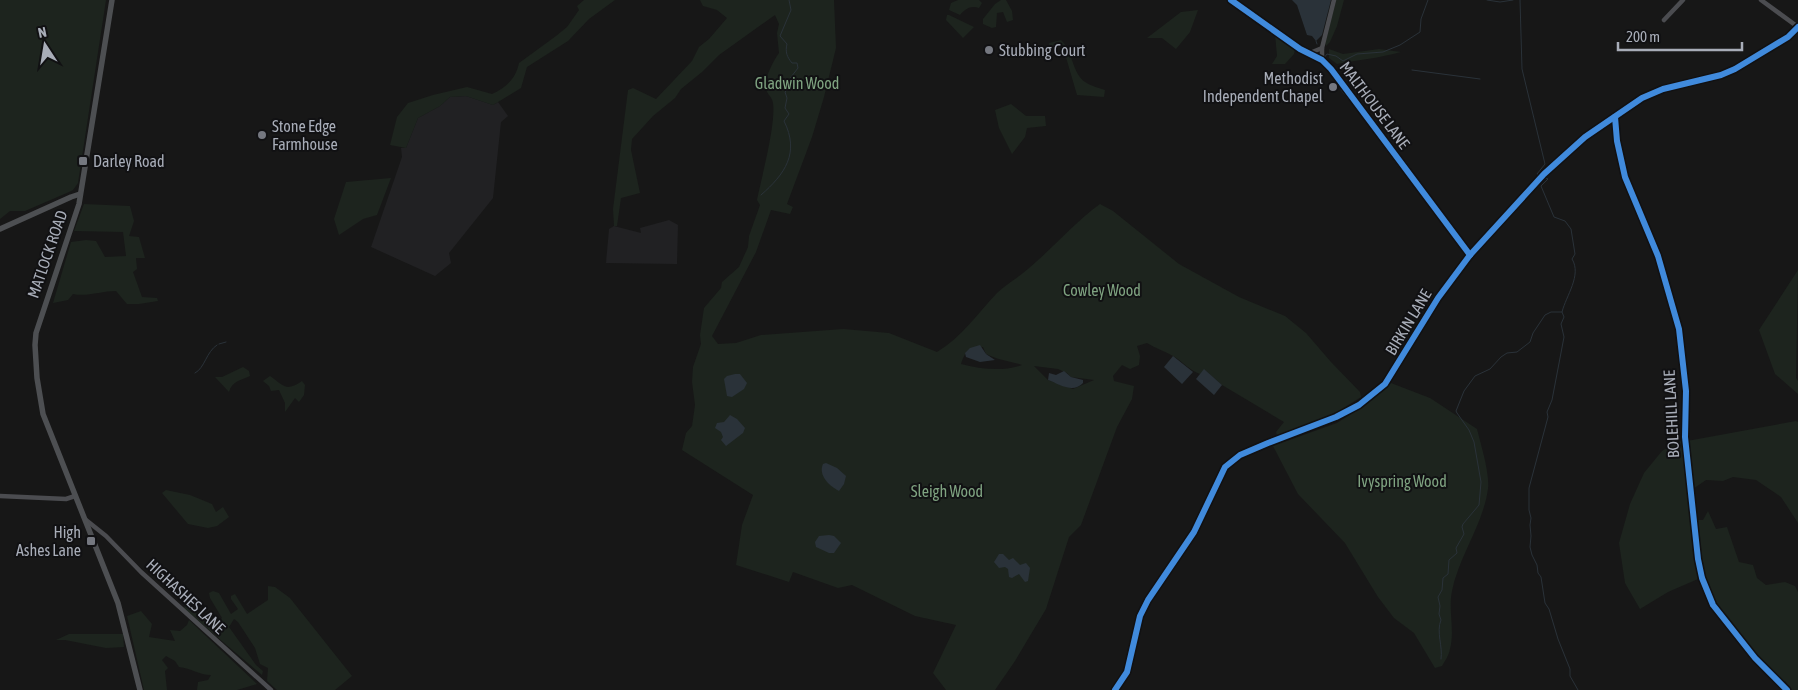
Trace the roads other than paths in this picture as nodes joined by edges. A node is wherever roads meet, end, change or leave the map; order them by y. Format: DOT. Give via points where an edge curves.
graph roads {
  1 [pos="112,0"];
  2 [pos="1231,0"];
  3 [pos="1334,0"];
  4 [pos="1683,0"];
  5 [pos="1760,0"];
  6 [pos="1664,20"];
  7 [pos="1798,27"];
  8 [pos="1322,48"];
  9 [pos="1310,53"];
  10 [pos="1322,60"];
  11 [pos="1615,117"];
  12 [pos="80,194"];
  13 [pos="0,228"];
  14 [pos="1470,255"];
  15 [pos="0,496"];
  16 [pos="76,496"];
  17 [pos="85,519"];
  18 [pos="140,690"];
  19 [pos="271,690"];
  20 [pos="1116,690"];
  21 [pos="1787,690"];
  1 -- 12 [label="main road, MATLOCK ROAD"];
  2 -- 9 [label="street, MALTHOUSE LANE"];
  3 -- 8 [label="street"];
  4 -- 6 [label="street"];
  5 -- 7 [label="street"];
  7 -- 11 [label="street, BIRKIN LANE" via="1735,69 1663,88"];
  8 -- 9 [label="street"];
  8 -- 10 [label="street"];
  9 -- 10 [label="street, MALTHOUSE LANE"];
  10 -- 14 [label="street, MALTHOUSE LANE"];
  11 -- 14 [label="street, BIRKIN LANE" via="1584,137 1544,174"];
  11 -- 21 [label="street, BOLEHILL LANE" via="1627,182 1658,256 1679,329 1686,391 1685,437 1702,578 1713,605 1729,627"];
  12 -- 13 [label="main road"];
  12 -- 16 [label="main road, MATLOCK ROAD" via="43,309 35,345 43,414"];
  14 -- 20 [label="street, BIRKIN LANE" via="1438,298 1385,384 1336,418 1240,455 1225,467 1194,532 1140,616 1127,672"];
  15 -- 16 [label="street" via="66,499"];
  16 -- 17 [label="main road, MATLOCK ROAD"];
  17 -- 18 [label="main road" via="119,606"];
  17 -- 19 [label="street, HIGHASHES LANE"];
}
